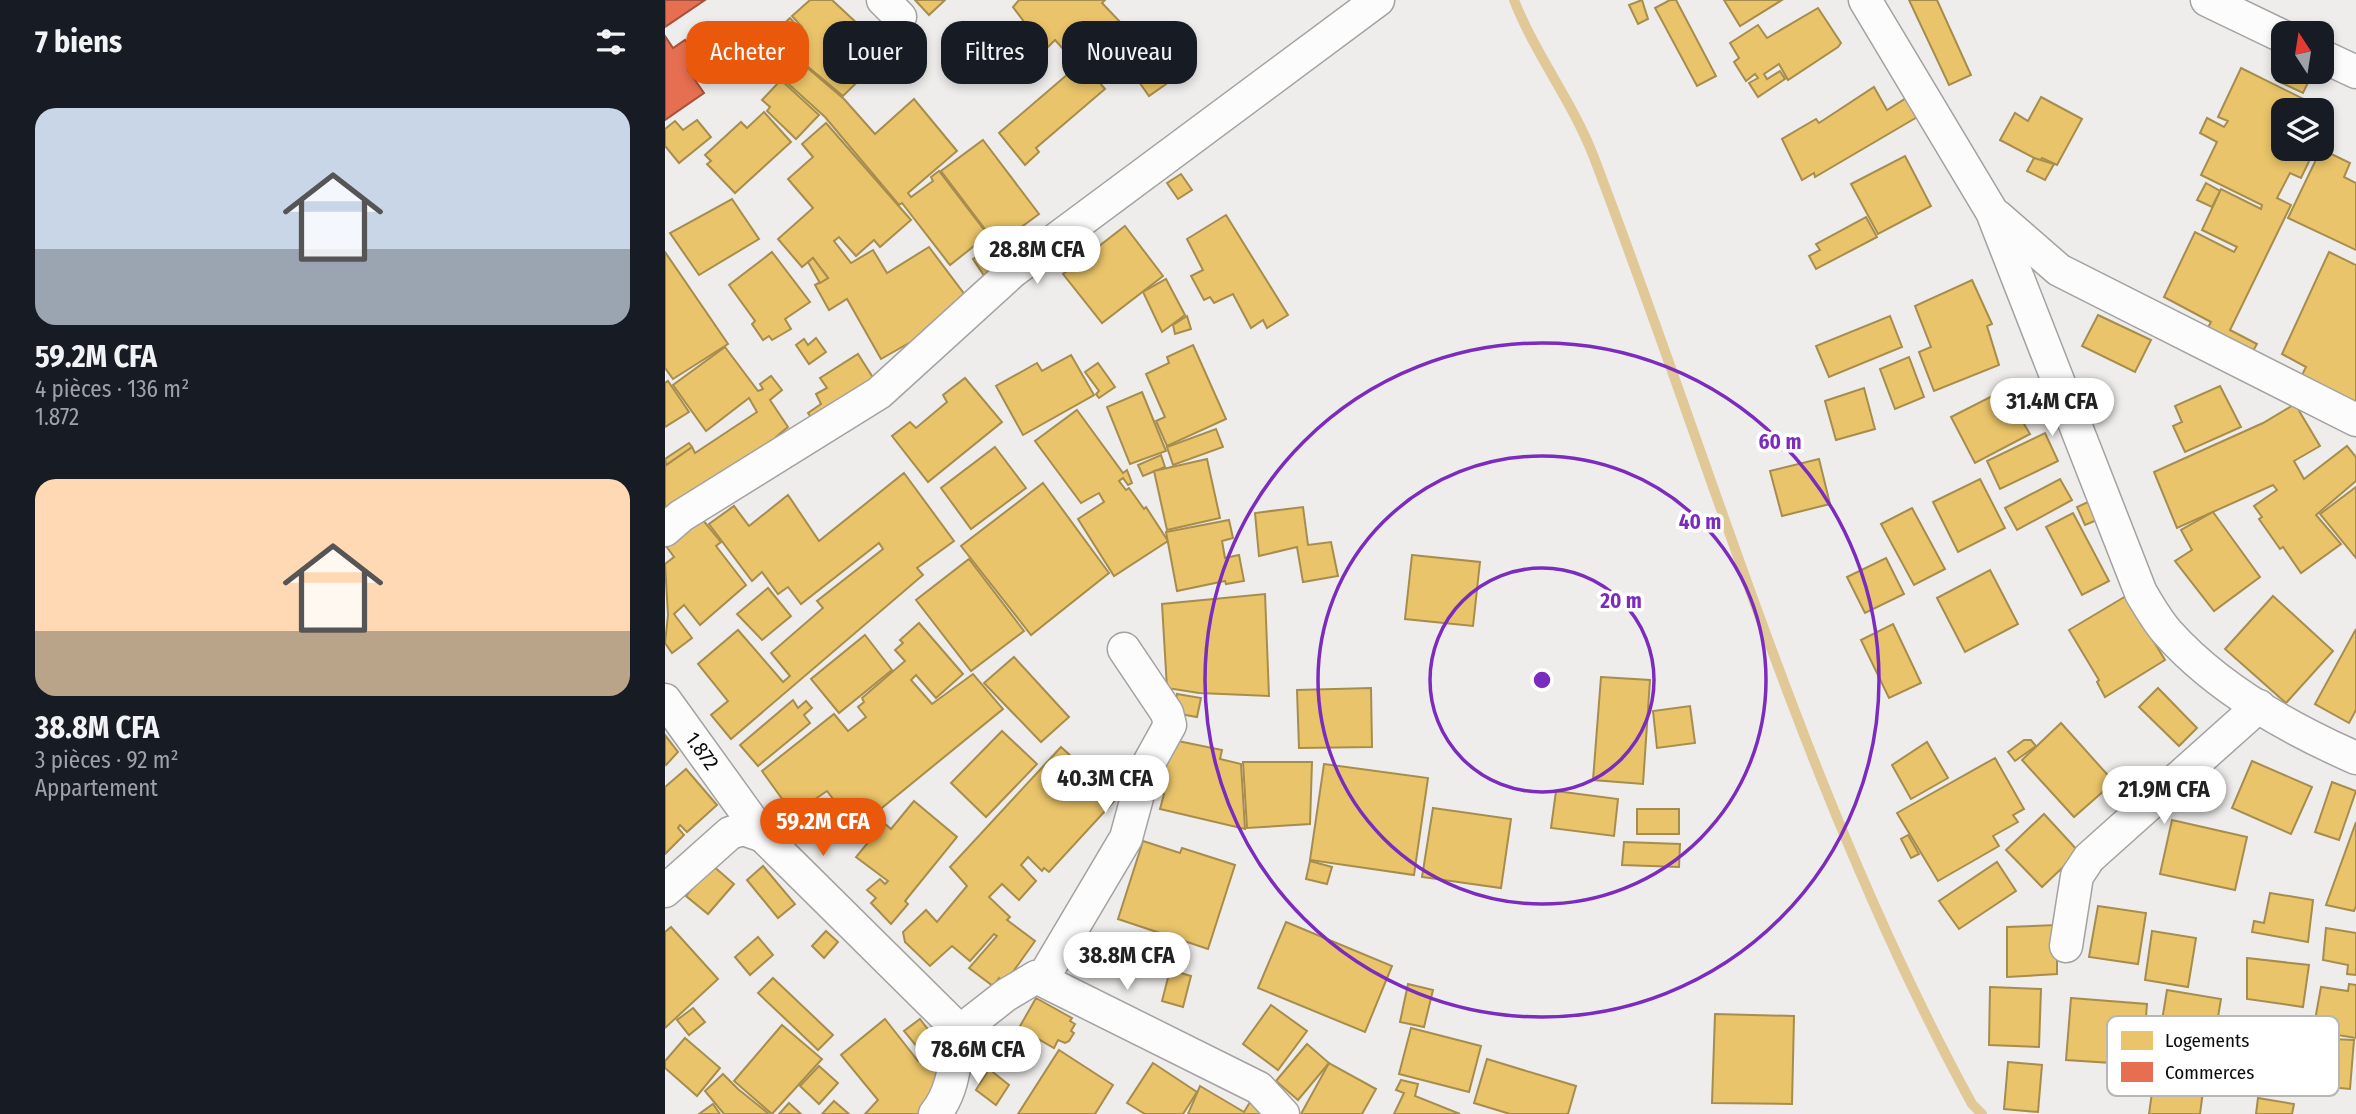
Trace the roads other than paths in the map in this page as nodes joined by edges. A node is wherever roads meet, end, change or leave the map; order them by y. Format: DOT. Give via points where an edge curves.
graph roads {
  1 [pos="1865,0"];
  2 [pos="2207,0"];
  3 [pos="1357,6"];
  4 [pos="2271,31"];
  5 [pos="2335,62"];
  6 [pos="2356,72"];
  7 [pos="1992,212"];
  8 [pos="2356,420"];
  9 [pos="665,530"];
  10 [pos="1123,649"];
  11 [pos="665,700"];
  12 [pos="2259,706"];
  13 [pos="2356,758"];
  14 [pos="763,836"];
  15 [pos="665,891"];
  16 [pos="2066,946"];
  17 [pos="1043,978"];
  18 [pos="960,1031"];
  19 [pos="935,1114"];
  20 [pos="1283,1114"];
  1 -- 7 [label="street"];
  2 -- 4 [label="street"];
  3 -- 9 [label="street" via="1012,272 879,393"];
  5 -- 6 [label="street"];
  7 -- 8 [label="street" via="2059,270"];
  7 -- 12 [label="street" via="2141,593 2167,632 2211,675"];
  10 -- 17 [label="street" via="1167,713 1170,725 1144,772 1126,838"];
  11 -- 14 [label="street, 1.872"];
  12 -- 13 [label="street" via="2303,734"];
  12 -- 16 [label="street" via="2089,858 2077,876"];
  14 -- 15 [label="street" via="743,829 730,833"];
  14 -- 18 [label="street, 1.872"];
  17 -- 18 [label="street" via="1027,980"];
  17 -- 20 [label="street" via="1259,1088"];
  18 -- 19 [label="street" via="953,1079"];
}
